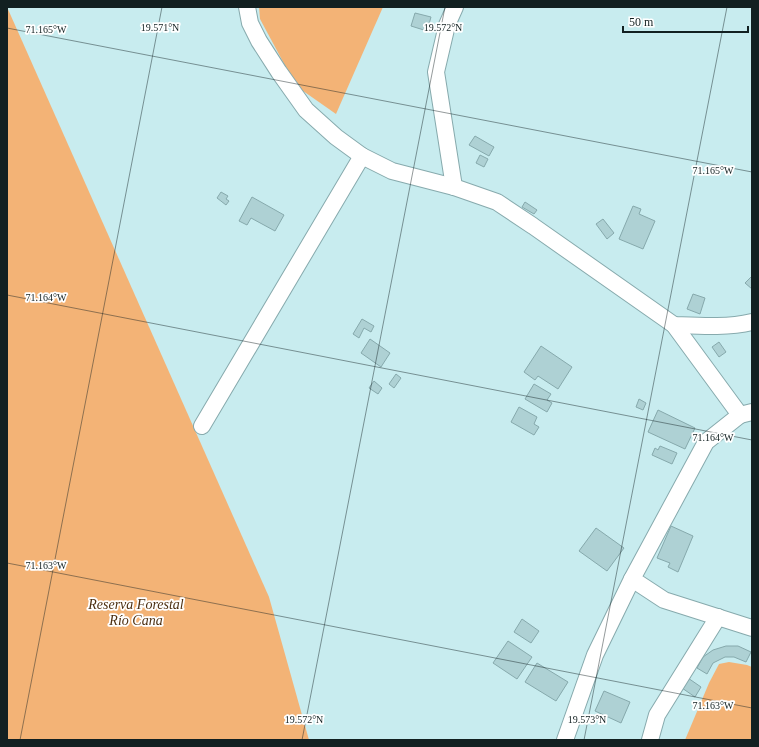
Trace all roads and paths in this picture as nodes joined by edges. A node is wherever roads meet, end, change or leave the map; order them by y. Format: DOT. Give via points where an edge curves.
graph roads {
  1 [pos="247,7"];
  2 [pos="454,7"];
  3 [pos="362,156"];
  4 [pos="454,187"];
  5 [pos="752,322"];
  6 [pos="674,325"];
  7 [pos="746,414"];
  8 [pos="202,426"];
  9 [pos="632,579"];
  10 [pos="718,617"];
  11 [pos="752,628"];
  12 [pos="565,740"];
  13 [pos="650,740"];
  1 -- 3 [label="street" via="250,23 259,41 306,110"];
  2 -- 4 [label="street" via="436,72"];
  3 -- 4 [label="street" via="392,171"];
  3 -- 8 [label="street"];
  4 -- 6 [label="street" via="497,202"];
  5 -- 6 [label="street" via="742,325"];
  6 -- 7 [label="street"];
  7 -- 9 [label="street" via="706,442"];
  9 -- 10 [label="street" via="664,600"];
  9 -- 12 [label="street" via="595,655"];
  10 -- 11 [label="street"];
  10 -- 13 [label="street" via="657,715"];
}
